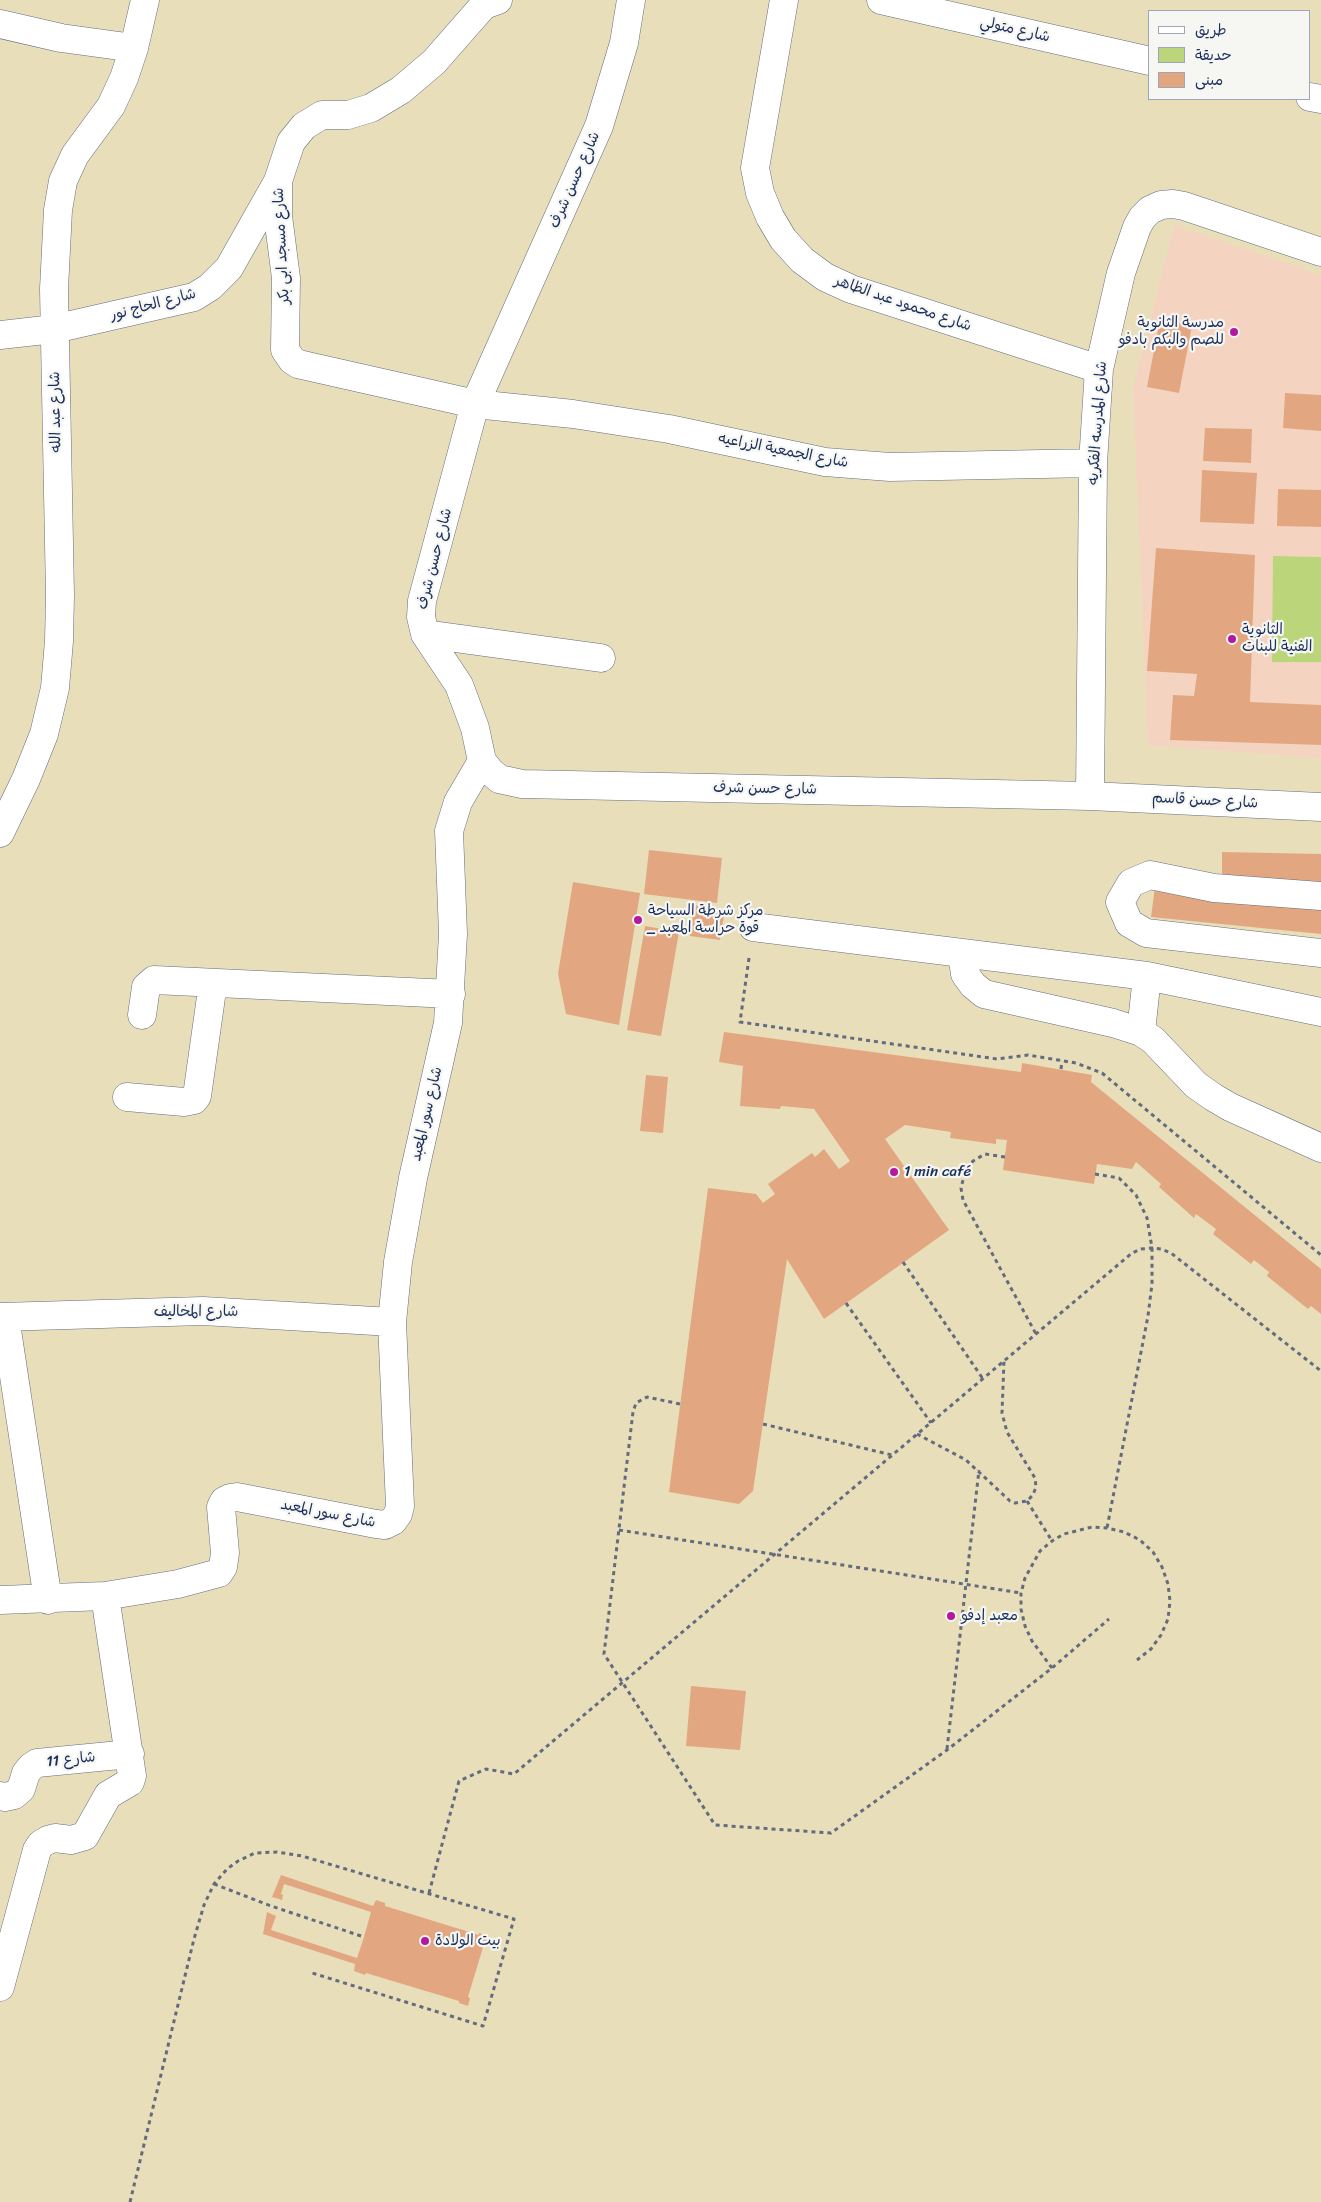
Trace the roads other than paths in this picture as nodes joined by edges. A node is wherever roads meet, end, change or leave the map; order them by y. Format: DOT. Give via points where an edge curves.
graph roads {
  1 [pos="145,0"];
  2 [pos="498,0"];
  3 [pos="632,0"];
  4 [pos="784,0"];
  5 [pos="881,0"];
  6 [pos="0,24"];
  7 [pos="134,48"];
  8 [pos="1148,61"];
  9 [pos="278,181"];
  10 [pos="1321,252"];
  11 [pos="54,329"];
  12 [pos="0,336"];
  13 [pos="1099,368"];
  14 [pos="476,404"];
  15 [pos="1093,463"];
  16 [pos="425,634"];
  17 [pos="601,658"];
  18 [pos="482,761"];
  19 [pos="1090,796"];
  20 [pos="1321,807"];
  21 [pos="0,833"];
  22 [pos="1321,896"];
  23 [pos="754,927"];
  24 [pos="962,952"];
  25 [pos="1321,953"];
  26 [pos="1147,976"];
  27 [pos="213,983"];
  28 [pos="451,994"];
  29 [pos="1321,1012"];
  30 [pos="142,1015"];
  31 [pos="1141,1032"];
  32 [pos="127,1097"];
  33 [pos="1321,1148"];
  34 [pos="2,1317"];
  35 [pos="392,1322"];
  36 [pos="105,1596"];
  37 [pos="0,1600"];
  38 [pos="48,1600"];
  39 [pos="130,1754"];
  40 [pos="0,1796"];
  41 [pos="0,1987"];
  1 -- 7 [label="street, شارع عبد الله"];
  2 -- 9 [label="street, شارع مسجد ابى بكر" via="484,5 434,62 401,90 371,108 348,115 322,115 304,126 291,142"];
  3 -- 14 [label="street, شارع حسن شرف" via="624,43 599,126"];
  4 -- 13 [label="street, شارع محمود عبد الظاهر" via="754,168 760,193 783,239 802,260 825,277 851,289"];
  5 -- 8 [label="street, شارع متولي"];
  6 -- 7 [label="street" via="61,38"];
  7 -- 11 [label="street, شارع عبد الله" via="111,106 75,155 63,181 54,250"];
  9 -- 11 [label="street, شارع الحاج نور" via="229,268 210,287 194,297"];
  9 -- 14 [label="street, شارع مسجد ابى بكر" via="278,216 286,278 285,350 288,355 298,364"];
  10 -- 13 [label="street, شارع المدرسه الفكريه" via="1184,206 1161,205 1150,210 1136,227 1121,273"];
  11 -- 12 [label="street, شارع الحاج نور"];
  11 -- 21 [label="street, شارع عبد الله" via="60,595 55,688 44,734"];
  13 -- 15 [label="street, شارع المدرسه الفكريه"];
  14 -- 15 [label="street, شارع الجمعية الزراعيه" via="670,429 792,456 857,466"];
  14 -- 16 [label="street, شارع حسن شرف" via="422,600"];
  15 -- 19 [label="street, شارع المدرسه الفكريه"];
  16 -- 17 [label="street"];
  16 -- 18 [label="street, شارع حسن شرف" via="459,685 475,728"];
  18 -- 19 [label="street, شارع حسن شرف" via="499,779 522,784"];
  18 -- 28 [label="street, شارع سور المعبد" via="458,802 449,831 453,934"];
  19 -- 20 [label="street, شارع حسن قاسم"];
  22 -- 25 [label="street" via="1214,888 1150,876 1131,883 1120,902 1129,923 1146,933"];
  23 -- 24 [label="street"];
  24 -- 26 [label="street"];
  24 -- 31 [label="street" via="965,974 984,994"];
  26 -- 29 [label="street"];
  26 -- 31 [label="street"];
  27 -- 28 [label="street"];
  27 -- 30 [label="street" via="154,980 146,987"];
  27 -- 32 [label="street" via="194,1100"];
  28 -- 35 [label="street, شارع سور المعبد" via="448,1023 404,1222"];
  31 -- 33 [label="street" via="1213,1097"];
  34 -- 35 [label="street, شارع المخاليف" via="202,1311"];
  34 -- 38 [label="street"];
  35 -- 36 [label="street, شارع سور المعبد" via="400,1506 393,1521 385,1525 376,1524 230,1498 221,1507 225,1553 219,1573 178,1584"];
  36 -- 38 [label="street"];
  36 -- 39 [label="street"];
  37 -- 38 [label="street"];
  39 -- 40 [label="street, شارع 11" via="37,1763 26,1773 21,1789 14,1795"];
  39 -- 41 [label="street" via="130,1782 108,1795 85,1836 48,1840 37,1850"];
}
